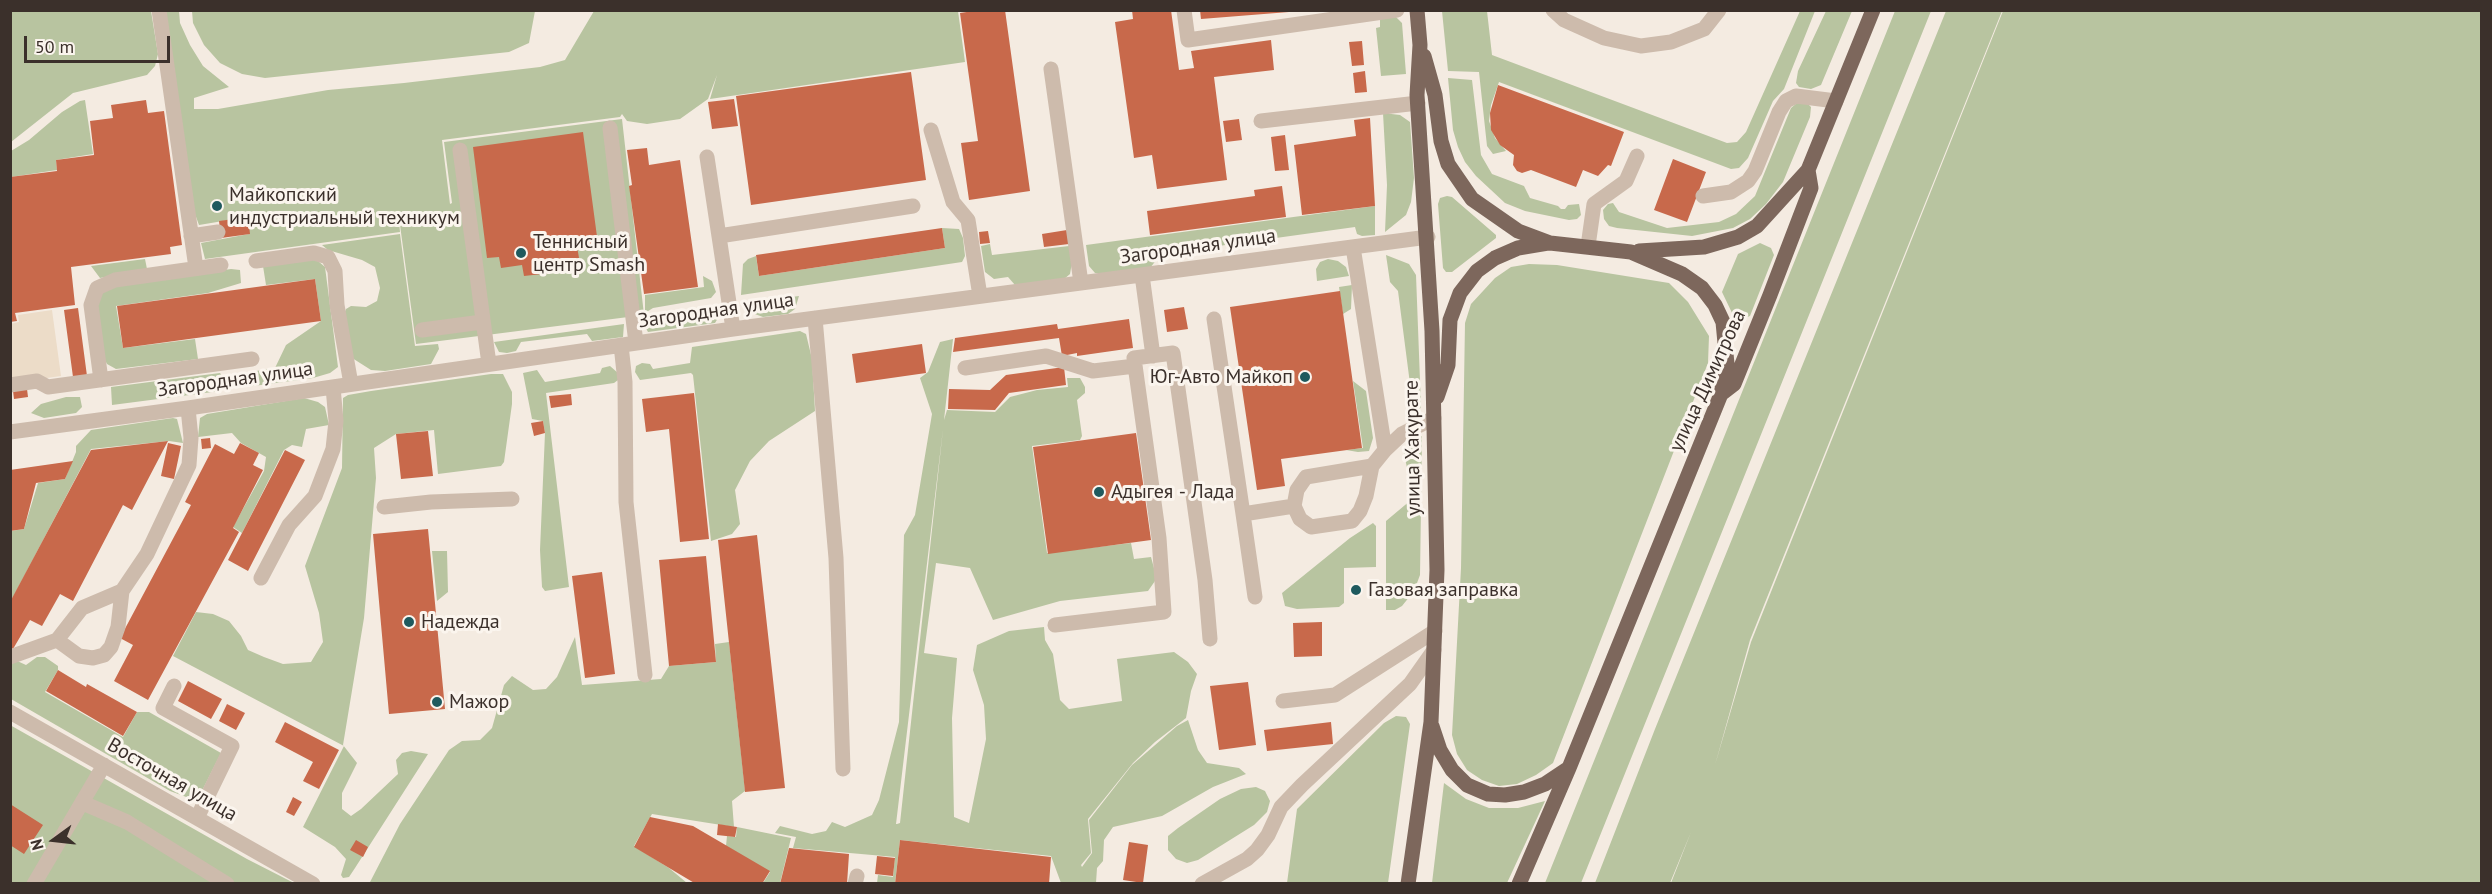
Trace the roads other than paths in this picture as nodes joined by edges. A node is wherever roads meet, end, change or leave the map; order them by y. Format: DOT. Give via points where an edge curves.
graph roads {
  1 [pos="159,10"];
  2 [pos="1184,10"];
  3 [pos="1397,10"];
  4 [pos="1417,10"];
  5 [pos="1553,10"];
  6 [pos="1719,10"];
  7 [pos="1873,10"];
  8 [pos="1420,45"];
  9 [pos="1051,69"];
  10 [pos="1836,101"];
  11 [pos="1418,103"];
  12 [pos="1261,121"];
  13 [pos="610,129"];
  14 [pos="931,130"];
  15 [pos="459,150"];
  16 [pos="1637,156"];
  17 [pos="707,157"];
  18 [pos="1808,170"];
  19 [pos="1703,196"];
  20 [pos="913,206"];
  21 [pos="218,232"];
  22 [pos="191,236"];
  23 [pos="719,236"];
  24 [pos="1428,237"];
  25 [pos="1550,243"];
  26 [pos="1588,246"];
  27 [pos="1353,247"];
  28 [pos="1631,252"];
  29 [pos="256,261"];
  30 [pos="221,265"];
  31 [pos="196,268"];
  32 [pos="1142,275"];
  33 [pos="1081,283"];
  34 [pos="980,296"];
  35 [pos="815,318"];
  36 [pos="1214,319"];
  37 [pos="482,322"];
  38 [pos="733,329"];
  39 [pos="422,330"];
  40 [pos="628,344"];
  41 [pos="1153,356"];
  42 [pos="252,359"];
  43 [pos="489,364"];
  44 [pos="1135,366"];
  45 [pos="965,368"];
  46 [pos="101,380"];
  47 [pos="351,384"];
  48 [pos="10,385"];
  49 [pos="333,387"];
  50 [pos="1721,394"];
  51 [pos="188,408"];
  52 [pos="1434,414"];
  53 [pos="11,427"];
  54 [pos="1385,450"];
  55 [pos="1372,466"];
  56 [pos="512,499"];
  57 [pos="1294,506"];
  58 [pos="384,507"];
  59 [pos="1242,514"];
  60 [pos="261,578"];
  61 [pos="122,591"];
  62 [pos="1255,597"];
  63 [pos="1055,625"];
  64 [pos="1435,631"];
  65 [pos="1210,639"];
  66 [pos="57,640"];
  67 [pos="1434,650"];
  68 [pos="10,657"];
  69 [pos="645,675"];
  70 [pos="174,686"];
  71 [pos="1283,701"];
  72 [pos="10,712"];
  73 [pos="1431,722"];
  74 [pos="104,765"];
  75 [pos="1569,768"];
  76 [pos="843,769"];
  77 [pos="82,803"];
  78 [pos="197,818"];
  79 [pos="34,884"];
  80 [pos="227,884"];
  81 [pos="313,884"];
  82 [pos="1202,884"];
  83 [pos="1408,884"];
  84 [pos="1519,884"];
  1 -- 22 [label="street"];
  2 -- 3 [label="street" via="1188,40"];
  4 -- 8 [label="main road, улица Хакурате"];
  5 -- 6 [label="street" via="1564,20 1604,39 1641,46 1671,42 1704,29"];
  7 -- 10 [label="main road, улица Димитрова"];
  8 -- 11 [label="main road, улица Хакурате"];
  8 -- 25 [label="main road" via="1435,95 1448,164 1472,199 1487,211 1518,231"];
  9 -- 33 [label="street"];
  10 -- 18 [label="main road, улица Димитрова"];
  10 -- 19 [label="street" via="1796,96 1786,101 1748,181 1731,192"];
  11 -- 12 [label="street"];
  11 -- 24 [label="main road, улица Хакурате"];
  13 -- 40 [label="street"];
  14 -- 34 [label="street" via="953,202 968,220"];
  15 -- 37 [label="street"];
  16 -- 26 [label="street" via="1626,181 1594,204"];
  17 -- 23 [label="street"];
  18 -- 28 [label="main road" via="1767,216 1738,237 1704,247"];
  18 -- 50 [label="main road, улица Димитрова" via="1811,188 1774,285 1734,384"];
  20 -- 23 [label="street"];
  21 -- 22 [label="street"];
  22 -- 31 [label="street"];
  23 -- 38 [label="street"];
  24 -- 27 [label="street, Загородная улица"];
  24 -- 52 [label="main road, улица Хакурате"];
  25 -- 26 [label="main road"];
  25 -- 52 [label="main road" via="1518,248 1495,258 1477,271 1460,293 1450,320 1448,365"];
  26 -- 28 [label="main road"];
  27 -- 32 [label="street, Загородная улица"];
  27 -- 54 [label="street"];
  28 -- 50 [label="main road" via="1682,274 1702,288 1716,305 1727,352"];
  29 -- 47 [label="street" via="314,253 328,257 335,271"];
  30 -- 31 [label="street"];
  31 -- 46 [label="street" via="115,280 97,288 91,305"];
  32 -- 33 [label="street, Загородная улица"];
  32 -- 41 [label="street"];
  33 -- 34 [label="street, Загородная улица"];
  34 -- 35 [label="street, Загородная улица"];
  35 -- 38 [label="street, Загородная улица"];
  35 -- 76 [label="street" via="836,558"];
  36 -- 59 [label="street"];
  37 -- 39 [label="street"];
  37 -- 43 [label="street"];
  38 -- 40 [label="street, Загородная улица"];
  40 -- 43 [label="street, Загородная улица"];
  40 -- 69 [label="street" via="626,502"];
  41 -- 44 [label="street" via="1134,358"];
  41 -- 65 [label="street" via="1173,353"];
  42 -- 46 [label="street"];
  43 -- 47 [label="street, Загородная улица"];
  44 -- 45 [label="street" via="1093,371 1046,356"];
  44 -- 63 [label="street" via="1164,612"];
  46 -- 48 [label="street" via="48,387 37,381"];
  47 -- 49 [label="street, Загородная улица"];
  49 -- 51 [label="street, Загородная улица"];
  49 -- 60 [label="street" via="333,449 315,496 290,525"];
  50 -- 75 [label="main road, улица Димитрова"];
  51 -- 53 [label="street, Загородная улица"];
  51 -- 61 [label="street" via="189,465 147,554"];
  52 -- 54 [label="street"];
  52 -- 64 [label="main road, улица Хакурате"];
  54 -- 55 [label="street"];
  55 -- 57 [label="street" via="1306,477 1297,490"];
  55 -- 57 [label="street" via="1366,496 1352,521 1311,527 1300,519"];
  56 -- 58 [label="street"];
  57 -- 59 [label="street"];
  59 -- 62 [label="street"];
  61 -- 66 [label="street" via="82,608"];
  61 -- 66 [label="street" via="118,627 104,655 79,657"];
  64 -- 67 [label="main road, улица Хакурате"];
  64 -- 71 [label="street" via="1335,695"];
  66 -- 68 [label="street"];
  67 -- 73 [label="main road, улица Хакурате"];
  67 -- 82 [label="street" via="1410,684 1281,807 1257,850"];
  70 -- 78 [label="street" via="163,708 232,746"];
  72 -- 74 [label="street, Восточная улица"];
  73 -- 75 [label="main road" via="1452,770 1467,784 1488,794 1524,792"];
  73 -- 83 [label="main road, улица Хакурате"];
  74 -- 77 [label="street"];
  74 -- 78 [label="street, Восточная улица"];
  75 -- 84 [label="main road, улица Димитрова"];
  77 -- 79 [label="street"];
  77 -- 80 [label="street" via="127,822"];
  78 -- 81 [label="street, Восточная улица"];
}
